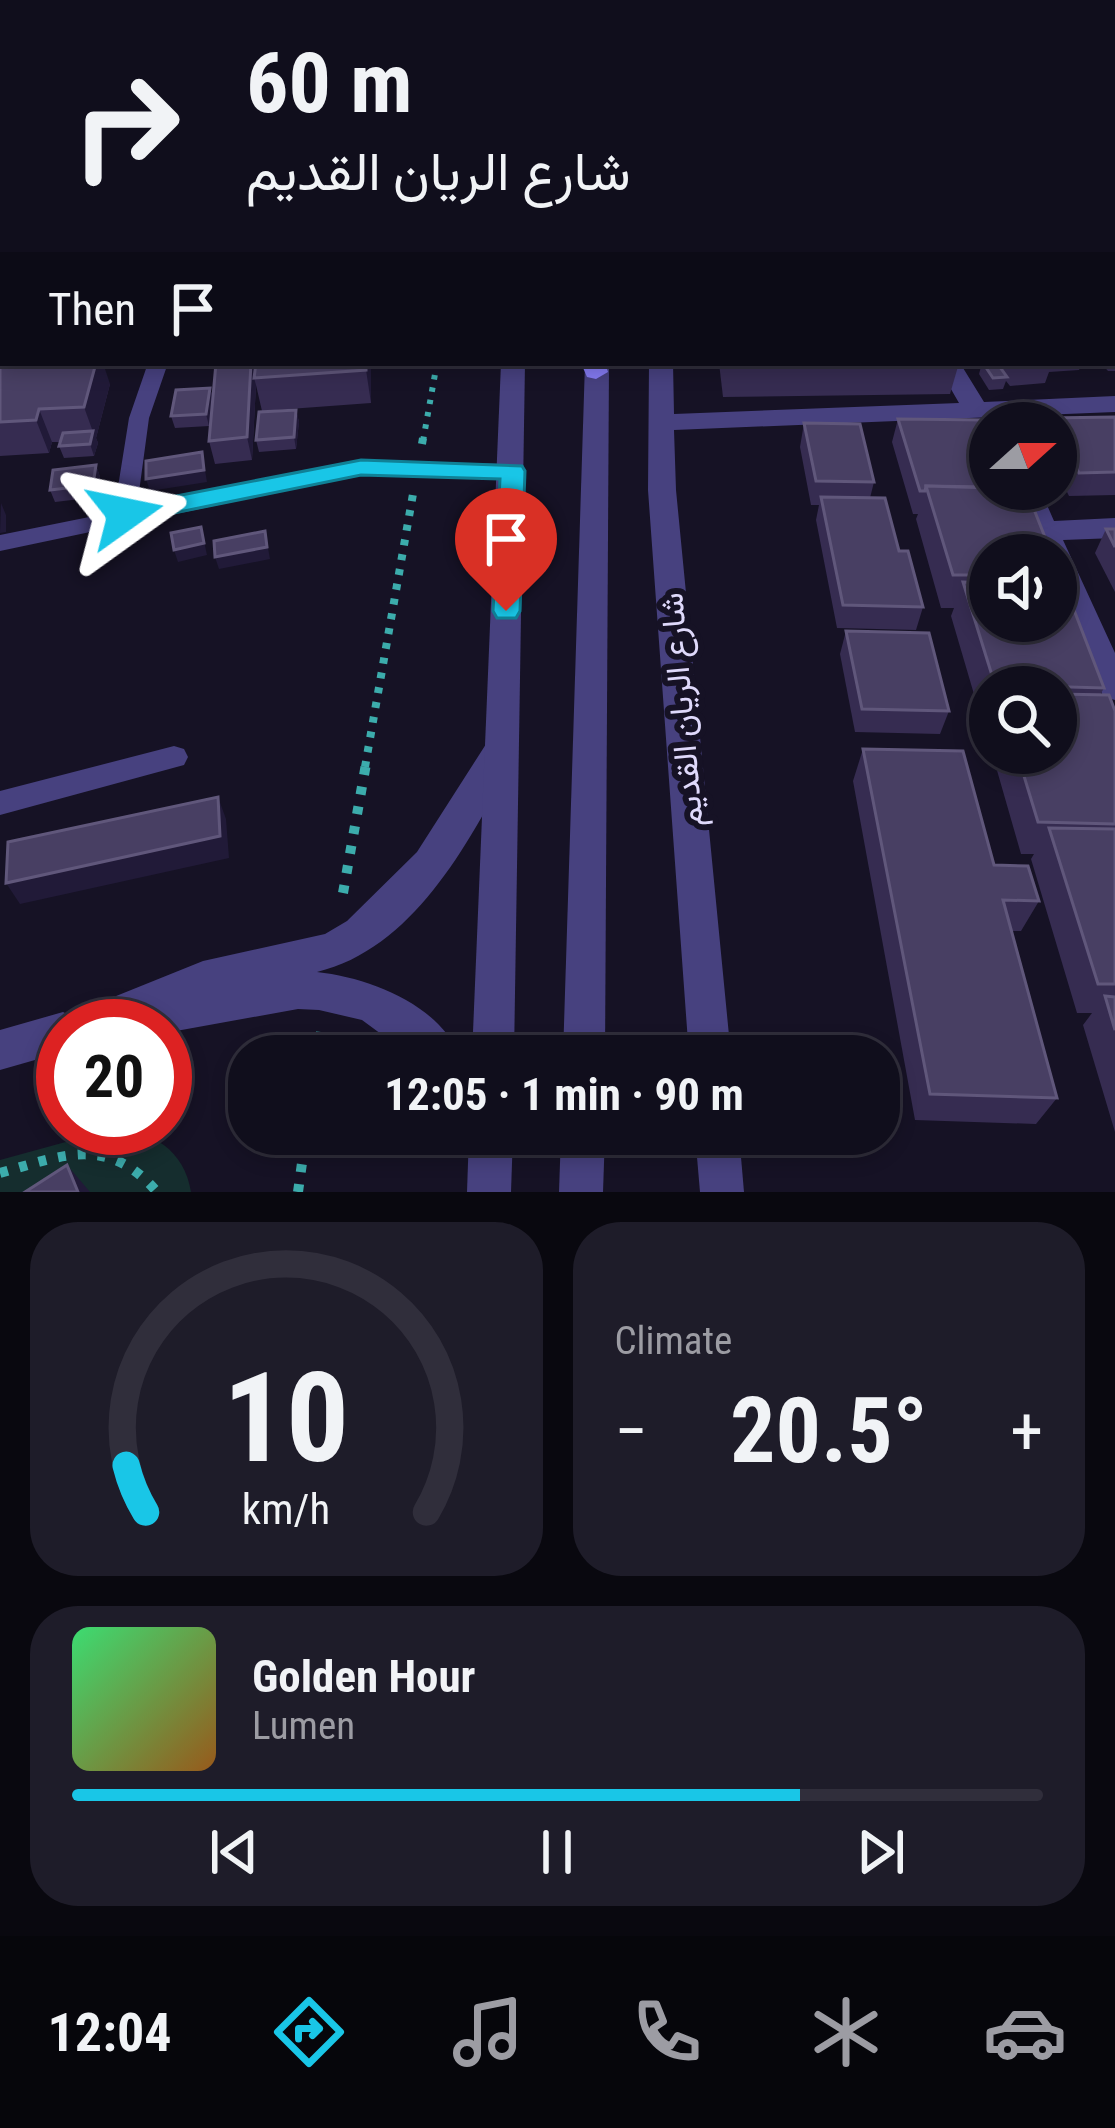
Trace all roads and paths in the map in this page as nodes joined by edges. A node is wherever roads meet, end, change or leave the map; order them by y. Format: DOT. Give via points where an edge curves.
graph roads {
  1 [pos="157,366"];
  2 [pos="436,366"];
  3 [pos="512,366"];
  4 [pos="596,366"];
  5 [pos="661,366"];
  6 [pos="950,366"];
  7 [pos="971,402"];
  8 [pos="1115,404"];
  9 [pos="1077,406"];
  10 [pos="969,412"];
  11 [pos="659,423"];
  12 [pos="418,468"];
  13 [pos="513,471"];
  14 [pos="125,514"];
  15 [pos="1115,528"];
  16 [pos="1077,540"];
  17 [pos="0,543"];
  18 [pos="1077,604"];
  19 [pos="1115,688"];
  20 [pos="500,751"];
  21 [pos="174,757"];
  22 [pos="0,803"];
  23 [pos="330,970"];
  24 [pos="192,1002"];
  25 [pos="321,1035"];
  26 [pos="422,1035"];
  27 [pos="493,1035"];
  28 [pos="584,1035"];
  29 [pos="708,1035"];
  30 [pos="36,1040"];
  31 [pos="0,1050"];
  32 [pos="303,1155"];
  33 [pos="490,1155"];
  34 [pos="582,1155"];
  35 [pos="719,1155"];
  36 [pos="0,1173"];
  37 [pos="157,1192"];
  38 [pos="298,1192"];
  39 [pos="489,1192"];
  40 [pos="581,1192"];
  41 [pos="722,1192"];
  1 -- 14 [label="lane" via="139,418"];
  2 -- 12 [label="path"];
  3 -- 13 [label="street"];
  4 -- 28 [label="street"];
  5 -- 11 [label="street, شارع الريان القديم"];
  6 -- 7 [label="street"];
  8 -- 9 [label="street"];
  10 -- 11 [label="street"];
  11 -- 29 [label="street, شارع الريان القديم"];
  12 -- 13 [label="lane"];
  12 -- 14 [label="lane" via="361,467"];
  12 -- 23 [label="path"];
  13 -- 20 [label="street"];
  14 -- 17 [label="lane"];
  15 -- 16 [label="street"];
  18 -- 19 [label="street"];
  20 -- 23 [label="street" via="419,875"];
  20 -- 27 [label="street"];
  21 -- 22 [label="lane"];
  23 -- 24 [label="street"];
  23 -- 25 [label="path"];
  23 -- 26 [label="street"];
  30 -- 31 [label="street"];
  32 -- 38 [label="path"];
  33 -- 39 [label="street"];
  34 -- 40 [label="street"];
  35 -- 41 [label="street"];
  36 -- 37 [label="path" via="100,1152 144,1173"];
}
